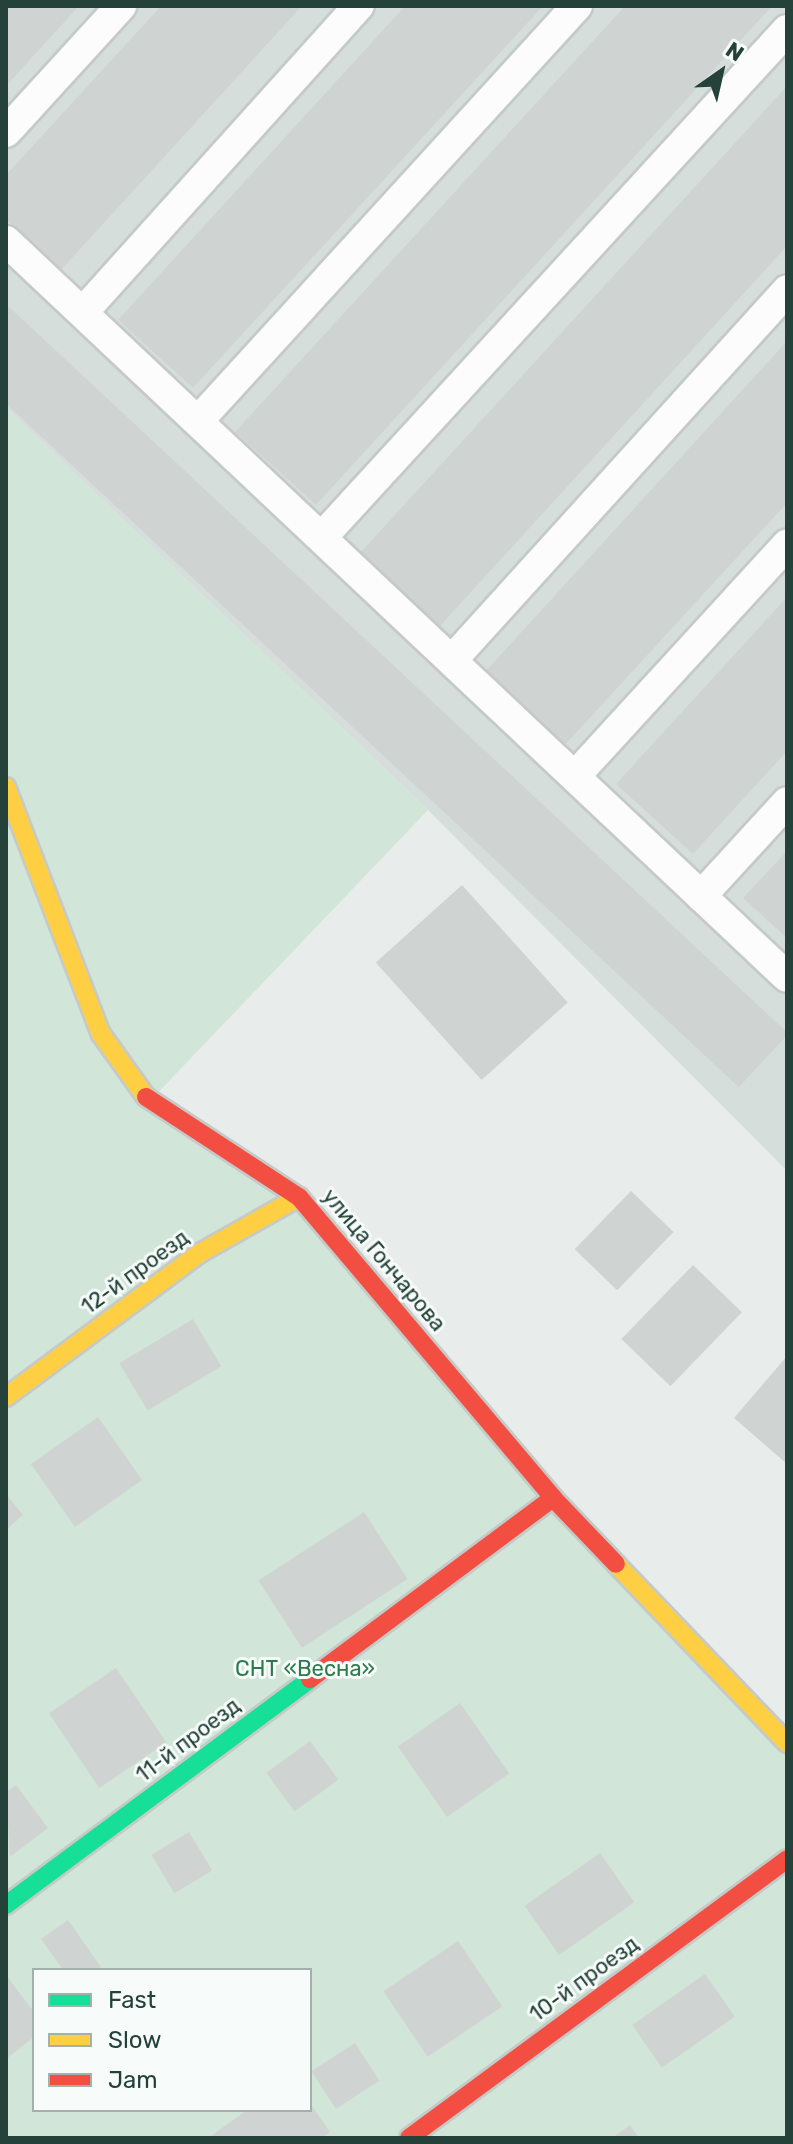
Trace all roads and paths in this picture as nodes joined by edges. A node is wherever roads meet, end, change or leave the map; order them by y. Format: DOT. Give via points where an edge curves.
graph roads {
  1 [pos="121,6"];
  2 [pos="359,6"];
  3 [pos="577,6"];
  4 [pos="787,30"];
  5 [pos="6,132"];
  6 [pos="6,241"];
  7 [pos="787,290"];
  8 [pos="83,312"];
  9 [pos="198,421"];
  10 [pos="322,537"];
  11 [pos="787,545"];
  12 [pos="452,660"];
  13 [pos="575,776"];
  14 [pos="6,787"];
  15 [pos="787,802"];
  16 [pos="701,896"];
  17 [pos="787,977"];
  18 [pos="299,1197"];
  19 [pos="6,1397"];
  20 [pos="553,1498"];
  21 [pos="787,1743"];
  22 [pos="787,1859"];
  23 [pos="6,1905"];
  24 [pos="409,2138"];
  1 -- 5 [label="lane"];
  2 -- 8 [label="lane"];
  3 -- 9 [label="lane"];
  4 -- 10 [label="lane"];
  6 -- 8 [label="lane"];
  7 -- 12 [label="lane"];
  8 -- 9 [label="lane"];
  9 -- 10 [label="lane"];
  10 -- 12 [label="lane"];
  11 -- 13 [label="lane"];
  12 -- 13 [label="lane"];
  13 -- 16 [label="lane"];
  14 -- 18 [label="street, улица Гончарова" via="101,1034 149,1101"];
  15 -- 16 [label="lane"];
  16 -- 17 [label="lane"];
  18 -- 19 [label="street, 12-й проезд" via="200,1253"];
  18 -- 20 [label="street, улица Гончарова"];
  20 -- 21 [label="street, улица Гончарова"];
  20 -- 23 [label="street, 11-й проезд"];
  22 -- 24 [label="street, 10-й проезд"];
}
